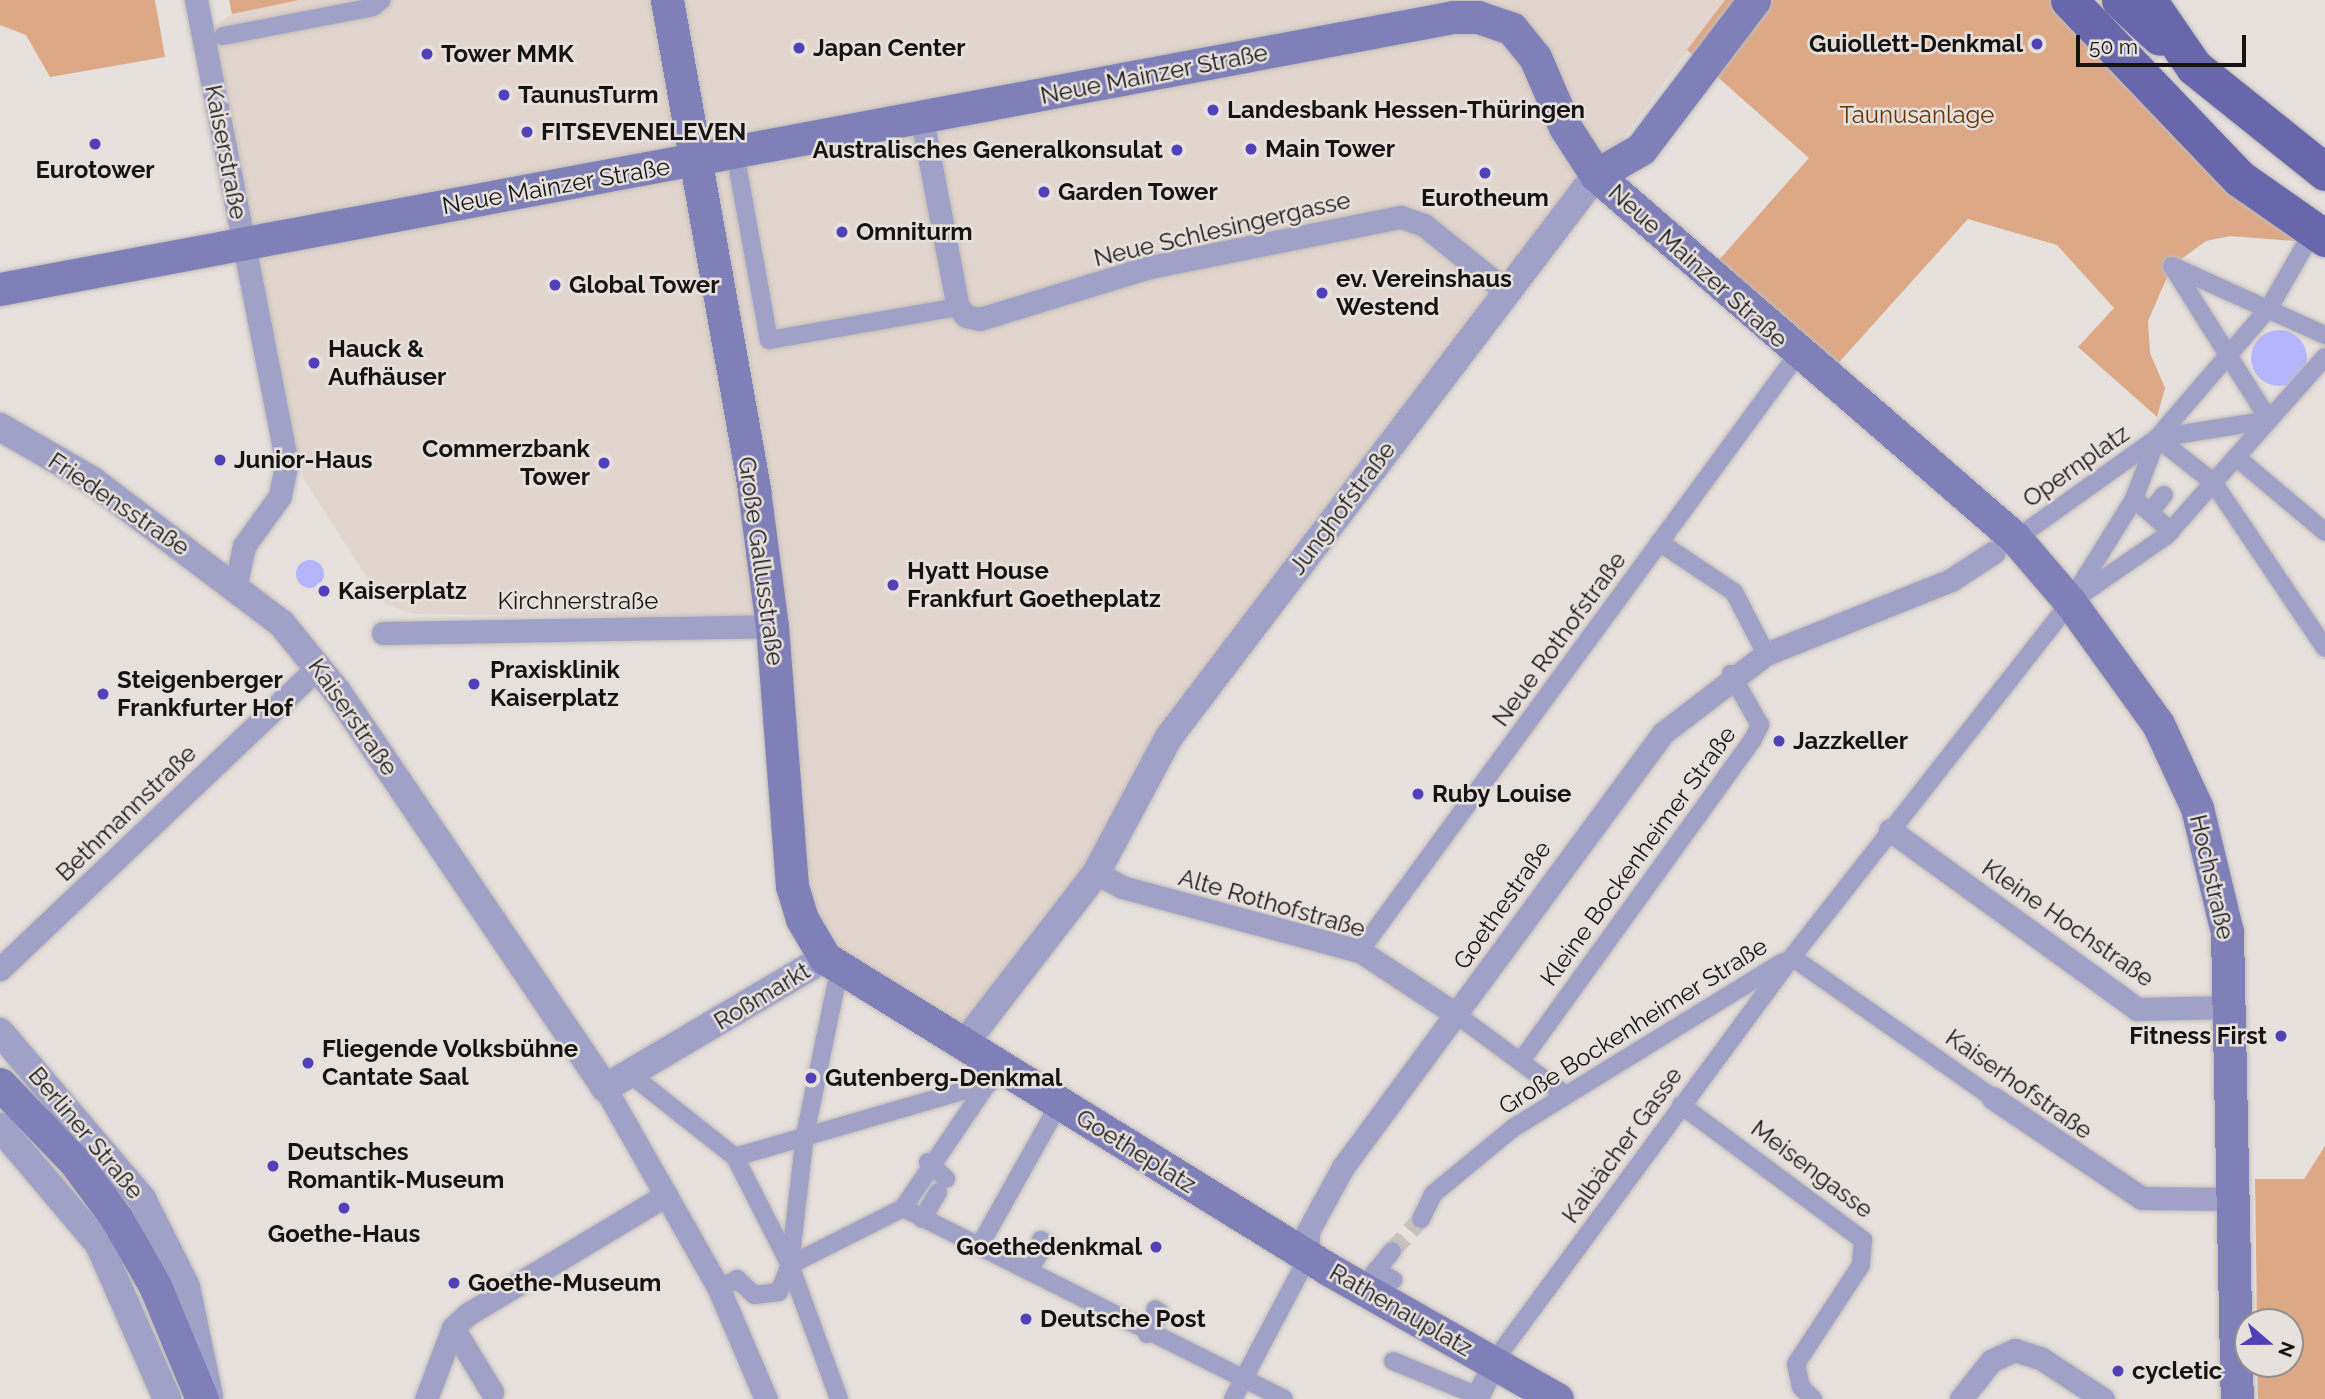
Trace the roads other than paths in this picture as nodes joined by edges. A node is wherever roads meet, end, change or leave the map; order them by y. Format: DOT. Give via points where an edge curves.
graph roads {
  1 [pos="196,0"];
  2 [pos="382,0"];
  3 [pos="667,0"];
  4 [pos="1754,0"];
  5 [pos="2069,0"];
  6 [pos="2120,0"];
  7 [pos="2148,0"];
  8 [pos="223,36"];
  9 [pos="2179,49"];
  10 [pos="922,119"];
  11 [pos="735,153"];
  12 [pos="694,160"];
  13 [pos="2325,172"];
  14 [pos="1596,175"];
  15 [pos="2316,240"];
  16 [pos="244,243"];
  17 [pos="0,289"];
  18 [pos="1506,291"];
  19 [pos="958,307"];
  20 [pos="2269,308"];
  21 [pos="2325,335"];
  22 [pos="2229,354"];
  23 [pos="1797,355"];
  24 [pos="2325,357"];
  25 [pos="2269,420"];
  26 [pos="0,427"];
  27 [pos="2157,438"];
  28 [pos="2235,457"];
  29 [pos="2213,482"];
  30 [pos="2134,499"];
  31 [pos="2324,530"];
  32 [pos="2171,531"];
  33 [pos="2024,533"];
  34 [pos="1659,542"];
  35 [pos="1994,552"];
  36 [pos="236,585"];
  37 [pos="2070,602"];
  38 [pos="772,626"];
  39 [pos="383,633"];
  40 [pos="2325,648"];
  41 [pos="1766,654"];
  42 [pos="319,666"];
  43 [pos="1731,674"];
  44 [pos="1890,830"];
  45 [pos="1096,873"];
  46 [pos="1360,951"];
  47 [pos="1792,957"];
  48 [pos="0,969"];
  49 [pos="831,972"];
  50 [pos="2232,1007"];
  51 [pos="1457,1015"];
  52 [pos="0,1032"];
  53 [pos="964,1044"];
  54 [pos="1521,1062"];
  55 [pos="630,1074"];
  56 [pos="994,1075"];
  57 [pos="0,1084"];
  58 [pos="605,1088"];
  59 [pos="1564,1094"];
  60 [pos="1993,1098"];
  61 [pos="1059,1104"];
  62 [pos="1681,1105"];
  63 [pos="0,1127"];
  64 [pos="805,1135"];
  65 [pos="735,1157"];
  66 [pos="928,1162"];
  67 [pos="666,1195"];
  68 [pos="2235,1199"];
  69 [pos="903,1208"];
  70 [pos="922,1219"];
  71 [pos="1421,1219"];
  72 [pos="1041,1240"];
  73 [pos="979,1245"];
  74 [pos="1392,1251"];
  75 [pos="136,1254"];
  76 [pos="1308,1257"];
  77 [pos="790,1265"];
  78 [pos="1028,1271"];
  79 [pos="1377,1280"];
  80 [pos="719,1289"];
  81 [pos="1155,1309"];
  82 [pos="453,1328"];
  83 [pos="1147,1334"];
  84 [pos="1393,1361"];
  85 [pos="1494,1363"];
  86 [pos="1245,1377"];
  87 [pos="492,1392"];
  88 [pos="1472,1396"];
  89 [pos="167,1399"];
  90 [pos="181,1399"];
  91 [pos="202,1399"];
  92 [pos="209,1399"];
  93 [pos="426,1399"];
  94 [pos="766,1399"];
  95 [pos="839,1399"];
  96 [pos="1233,1399"];
  97 [pos="1284,1399"];
  98 [pos="1557,1399"];
  99 [pos="1813,1399"];
  100 [pos="1961,1399"];
  101 [pos="2103,1399"];
  102 [pos="2237,1399"];
  1 -- 16 [label="street, Kaiserstraße"];
  2 -- 8 [label="street" via="373,7"];
  3 -- 12 [label="main road, Große Gallusstraße"];
  4 -- 14 [label="main road, Junghofstraße" via="1641,149"];
  5 -- 15 [label="main road" via="2239,178"];
  6 -- 9 [label="main road" via="2137,21"];
  7 -- 9 [label="main road"];
  9 -- 13 [label="main road"];
  10 -- 11 [label="main road, Neue Mainzer Straße"];
  10 -- 14 [label="main road, Neue Mainzer Straße" via="1468,16 1497,22 1524,40 1565,127"];
  10 -- 19 [label="street"];
  11 -- 12 [label="main road, Neue Mainzer Straße"];
  11 -- 19 [label="street" via="769,340"];
  12 -- 16 [label="main road, Neue Mainzer Straße"];
  12 -- 38 [label="main road, Große Gallusstraße"];
  14 -- 18 [label="street, Junghofstraße"];
  14 -- 23 [label="main road, Neue Mainzer Straße"];
  15 -- 20 [label="street, Opernplatz"];
  16 -- 17 [label="main road, Neue Mainzer Straße"];
  16 -- 36 [label="street, Kaiserstraße" via="287,462 280,496 244,546"];
  18 -- 19 [label="street, Neue Schlesingergasse" via="1409,218 1204,256 980,319"];
  18 -- 45 [label="street, Junghofstraße" via="1169,737"];
  20 -- 21 [label="street"];
  20 -- 22 [label="street, Opernplatz"];
  20 -- 22 [label="street" via="2172,266"];
  22 -- 25 [label="street"];
  22 -- 27 [label="street, Opernplatz"];
  23 -- 34 [label="street, Neue Rothofstraße"];
  23 -- 37 [label="main road, Neue Mainzer Straße" via="2015,538"];
  24 -- 25 [label="street"];
  25 -- 27 [label="street, Opernplatz"];
  25 -- 28 [label="street"];
  26 -- 36 [label="street, Friedensstraße" via="93,481"];
  27 -- 29 [label="street, Opernplatz"];
  27 -- 30 [label="street, Opernplatz"];
  27 -- 33 [label="street, Opernplatz"];
  28 -- 29 [label="street"];
  28 -- 31 [label="street"];
  29 -- 32 [label="street"];
  29 -- 40 [label="street, Opernplatz"];
  30 -- 32 [label="street" via="2161,499"];
  30 -- 37 [label="street, Opernplatz"];
  32 -- 37 [label="street"];
  34 -- 41 [label="street" via="1734,592"];
  34 -- 46 [label="street, Neue Rothofstraße"];
  35 -- 41 [label="street, Goethestraße" via="1951,580"];
  36 -- 42 [label="street, Kaiserstraße"];
  37 -- 44 [label="street, Große Bockenheimer Straße"];
  37 -- 50 [label="main road, Hochstraße" via="2158,723 2197,808 2221,898"];
  38 -- 39 [label="street, Kirchnerstraße"];
  38 -- 49 [label="main road, Große Gallusstraße" via="792,886"];
  41 -- 43 [label="street, Goethestraße"];
  42 -- 48 [label="street, Bethmannstraße"];
  42 -- 58 [label="street, Kaiserstraße"];
  43 -- 51 [label="street, Goethestraße" via="1635,764"];
  43 -- 54 [label="street, Kleine Bockenheimer Straße" via="1760,725 1753,739"];
  44 -- 47 [label="street, Große Bockenheimer Straße"];
  44 -- 50 [label="street, Kleine Hochstraße" via="2137,1009"];
  45 -- 46 [label="street, Alte Rothofstraße" via="1122,887"];
  45 -- 53 [label="street, Junghofstraße"];
  46 -- 51 [label="street, Alte Rothofstraße"];
  47 -- 59 [label="street, Große Bockenheimer Straße"];
  47 -- 60 [label="street, Kaiserhofstraße"];
  47 -- 62 [label="street, Kalbächer Gasse"];
  49 -- 53 [label="main road, Roßmarkt"];
  49 -- 55 [label="street, Roßmarkt"];
  49 -- 64 [label="street, Roßmarkt"];
  50 -- 68 [label="main road, Hochstraße"];
  51 -- 54 [label="street, Alte Rothofstraße"];
  51 -- 76 [label="street, Goethestraße" via="1343,1167 1308,1231"];
  52 -- 92 [label="street, Berliner Straße" via="142,1199 186,1287"];
  53 -- 56 [label="main road, Goetheplatz"];
  54 -- 59 [label="street, Alte Rothofstraße"];
  55 -- 58 [label="street, Roßmarkt"];
  55 -- 65 [label="street, Roßmarkt"];
  56 -- 61 [label="main road, Goetheplatz"];
  56 -- 64 [label="street"];
  56 -- 66 [label="street"];
  57 -- 75 [label="main road" via="82,1171"];
  58 -- 67 [label="street"];
  59 -- 71 [label="street, Große Bockenheimer Straße" via="1456,1173 1433,1194"];
  60 -- 68 [label="street, Kaiserhofstraße" via="2142,1198"];
  61 -- 73 [label="street"];
  61 -- 76 [label="main road, Goetheplatz"];
  62 -- 85 [label="street, Kalbächer Gasse"];
  62 -- 99 [label="street, Meisengasse" via="1863,1240 1861,1265 1796,1364 1801,1387"];
  63 -- 89 [label="street" via="99,1244"];
  64 -- 65 [label="street"];
  64 -- 77 [label="street, Roßmarkt"];
  65 -- 77 [label="street, Roßmarkt"];
  66 -- 69 [label="street"];
  66 -- 70 [label="street" via="942,1185"];
  67 -- 80 [label="street"];
  67 -- 82 [label="street"];
  68 -- 102 [label="main road, Hochstraße"];
  69 -- 70 [label="street"];
  69 -- 77 [label="street"];
  70 -- 73 [label="street"];
  72 -- 78 [label="street" via="1046,1243"];
  73 -- 78 [label="street"];
  74 -- 79 [label="street"];
  75 -- 90 [label="main road"];
  75 -- 91 [label="main road"];
  76 -- 79 [label="main road, Rathenauplatz"];
  76 -- 86 [label="street"];
  77 -- 80 [label="street, Roßmarkt" via="779,1292 754,1295 737,1279"];
  77 -- 95 [label="street, Roßmarkt"];
  78 -- 83 [label="street"];
  79 -- 85 [label="main road, Rathenauplatz"];
  80 -- 94 [label="street"];
  81 -- 83 [label="street" via="1160,1313"];
  82 -- 87 [label="street"];
  82 -- 93 [label="street"];
  83 -- 86 [label="street"];
  84 -- 88 [label="street, Rathenauplatz"];
  85 -- 88 [label="street"];
  85 -- 98 [label="main road, Rathenauplatz"];
  86 -- 96 [label="street"];
  86 -- 97 [label="street"];
  100 -- 101 [label="street" via="1991,1361 2015,1350 2042,1359"];
}
